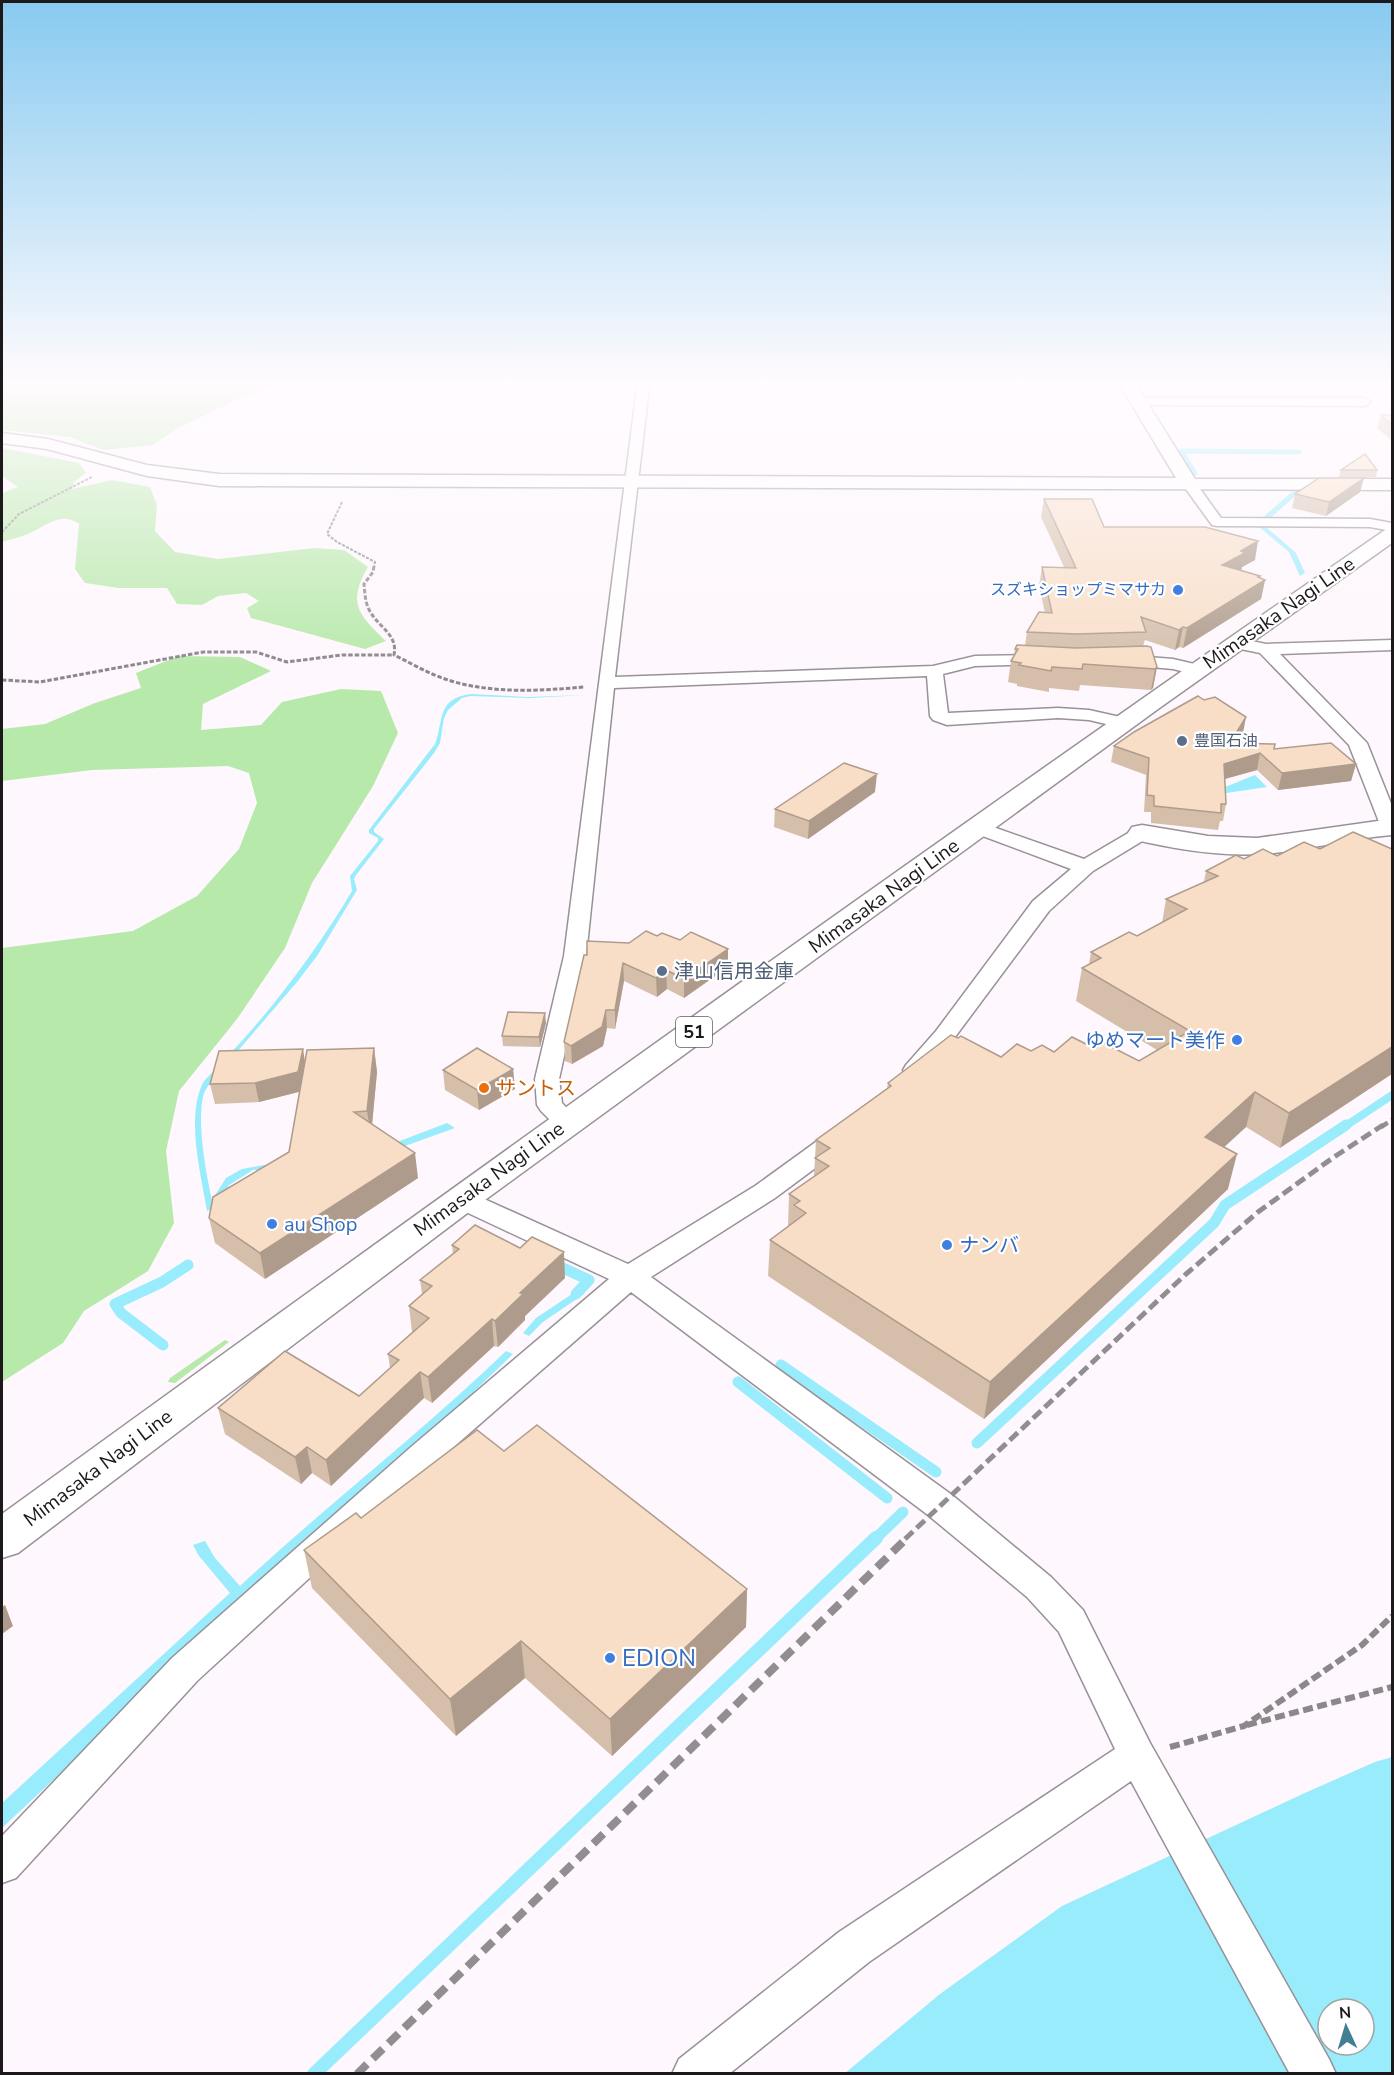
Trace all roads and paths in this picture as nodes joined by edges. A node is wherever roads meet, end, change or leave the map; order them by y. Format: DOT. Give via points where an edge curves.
graph roads {
  1 [pos="93,477"];
  2 [pos="187,477"];
  3 [pos="632,477"];
  4 [pos="1185,477"];
  5 [pos="631,483"];
  6 [pos="1191,485"];
  7 [pos="1392,485"];
  8 [pos="345,495"];
  9 [pos="1392,527"];
  10 [pos="2,532"];
  11 [pos="1392,534"];
  12 [pos="1392,645"];
  13 [pos="1251,646"];
  14 [pos="394,655"];
  15 [pos="1062,661"];
  16 [pos="1106,661"];
  17 [pos="1197,670"];
  18 [pos="933,671"];
  19 [pos="2,680"];
  20 [pos="606,683"];
  21 [pos="1123,723"];
  22 [pos="1392,827"];
  23 [pos="979,828"];
  24 [pos="1142,833"];
  25 [pos="1086,867"];
  26 [pos="897,1087"];
  27 [pos="567,1122"];
  28 [pos="857,1122"];
  29 [pos="461,1199"];
  30 [pos="630,1277"];
  31 [pos="2,1539"];
  32 [pos="1392,1616"];
  33 [pos="1392,1687"];
  34 [pos="1244,1726"];
  35 [pos="1145,1769"];
  36 [pos="2,1864"];
  37 [pos="694,2073"];
  38 [pos="1314,2073"];
  1 -- 10 [label="path" via="19,514"];
  2 -- 5 [label="street"];
  3 -- 5 [label="street"];
  4 -- 6 [label="street"];
  5 -- 6 [label="street"];
  5 -- 20 [label="street"];
  6 -- 7 [label="street"];
  6 -- 9 [label="street" via="1217,522 1371,523"];
  8 -- 14 [label="path" via="327,534 375,562 364,585 365,601 371,615 393,638"];
  11 -- 13 [label="street, Mimasaka Nagi Line / 51"];
  12 -- 13 [label="street"];
  13 -- 17 [label="street, Mimasaka Nagi Line / 51"];
  13 -- 22 [label="street" via="1358,743"];
  14 -- 19 [label="path" via="342,655 287,662 256,652 203,652 40,682"];
  14 -- 20 [label="path" via="452,681 491,687 559,689"];
  15 -- 18 [label="street" via="975,661"];
  16 -- 17 [label="street" via="1144,660"];
  17 -- 21 [label="street, Mimasaka Nagi Line / 51"];
  18 -- 20 [label="street"];
  18 -- 21 [label="street" via="939,717 947,720 1058,713"];
  20 -- 27 [label="street" via="575,956 547,1079 550,1105"];
  21 -- 23 [label="street, Mimasaka Nagi Line / 51"];
  22 -- 24 [label="street" via="1361,828 1275,845 1234,848"];
  23 -- 25 [label="street"];
  23 -- 27 [label="street, Mimasaka Nagi Line / 51"];
  24 -- 25 [label="street"];
  25 -- 26 [label="street" via="1041,906 944,1036"];
  27 -- 29 [label="street, Mimasaka Nagi Line / 51"];
  28 -- 30 [label="street" via="765,1192"];
  29 -- 30 [label="street"];
  29 -- 31 [label="street, Mimasaka Nagi Line / 51"];
  30 -- 35 [label="street" via="940,1505 1039,1587 1071,1621"];
  30 -- 36 [label="street" via="422,1456 185,1669"];
  32 -- 34 [label="path" via="1362,1645"];
  33 -- 34 [label="path"];
  34 -- 35 [label="path"];
  35 -- 37 [label="street" via="854,1947"];
  35 -- 38 [label="street"];
}
